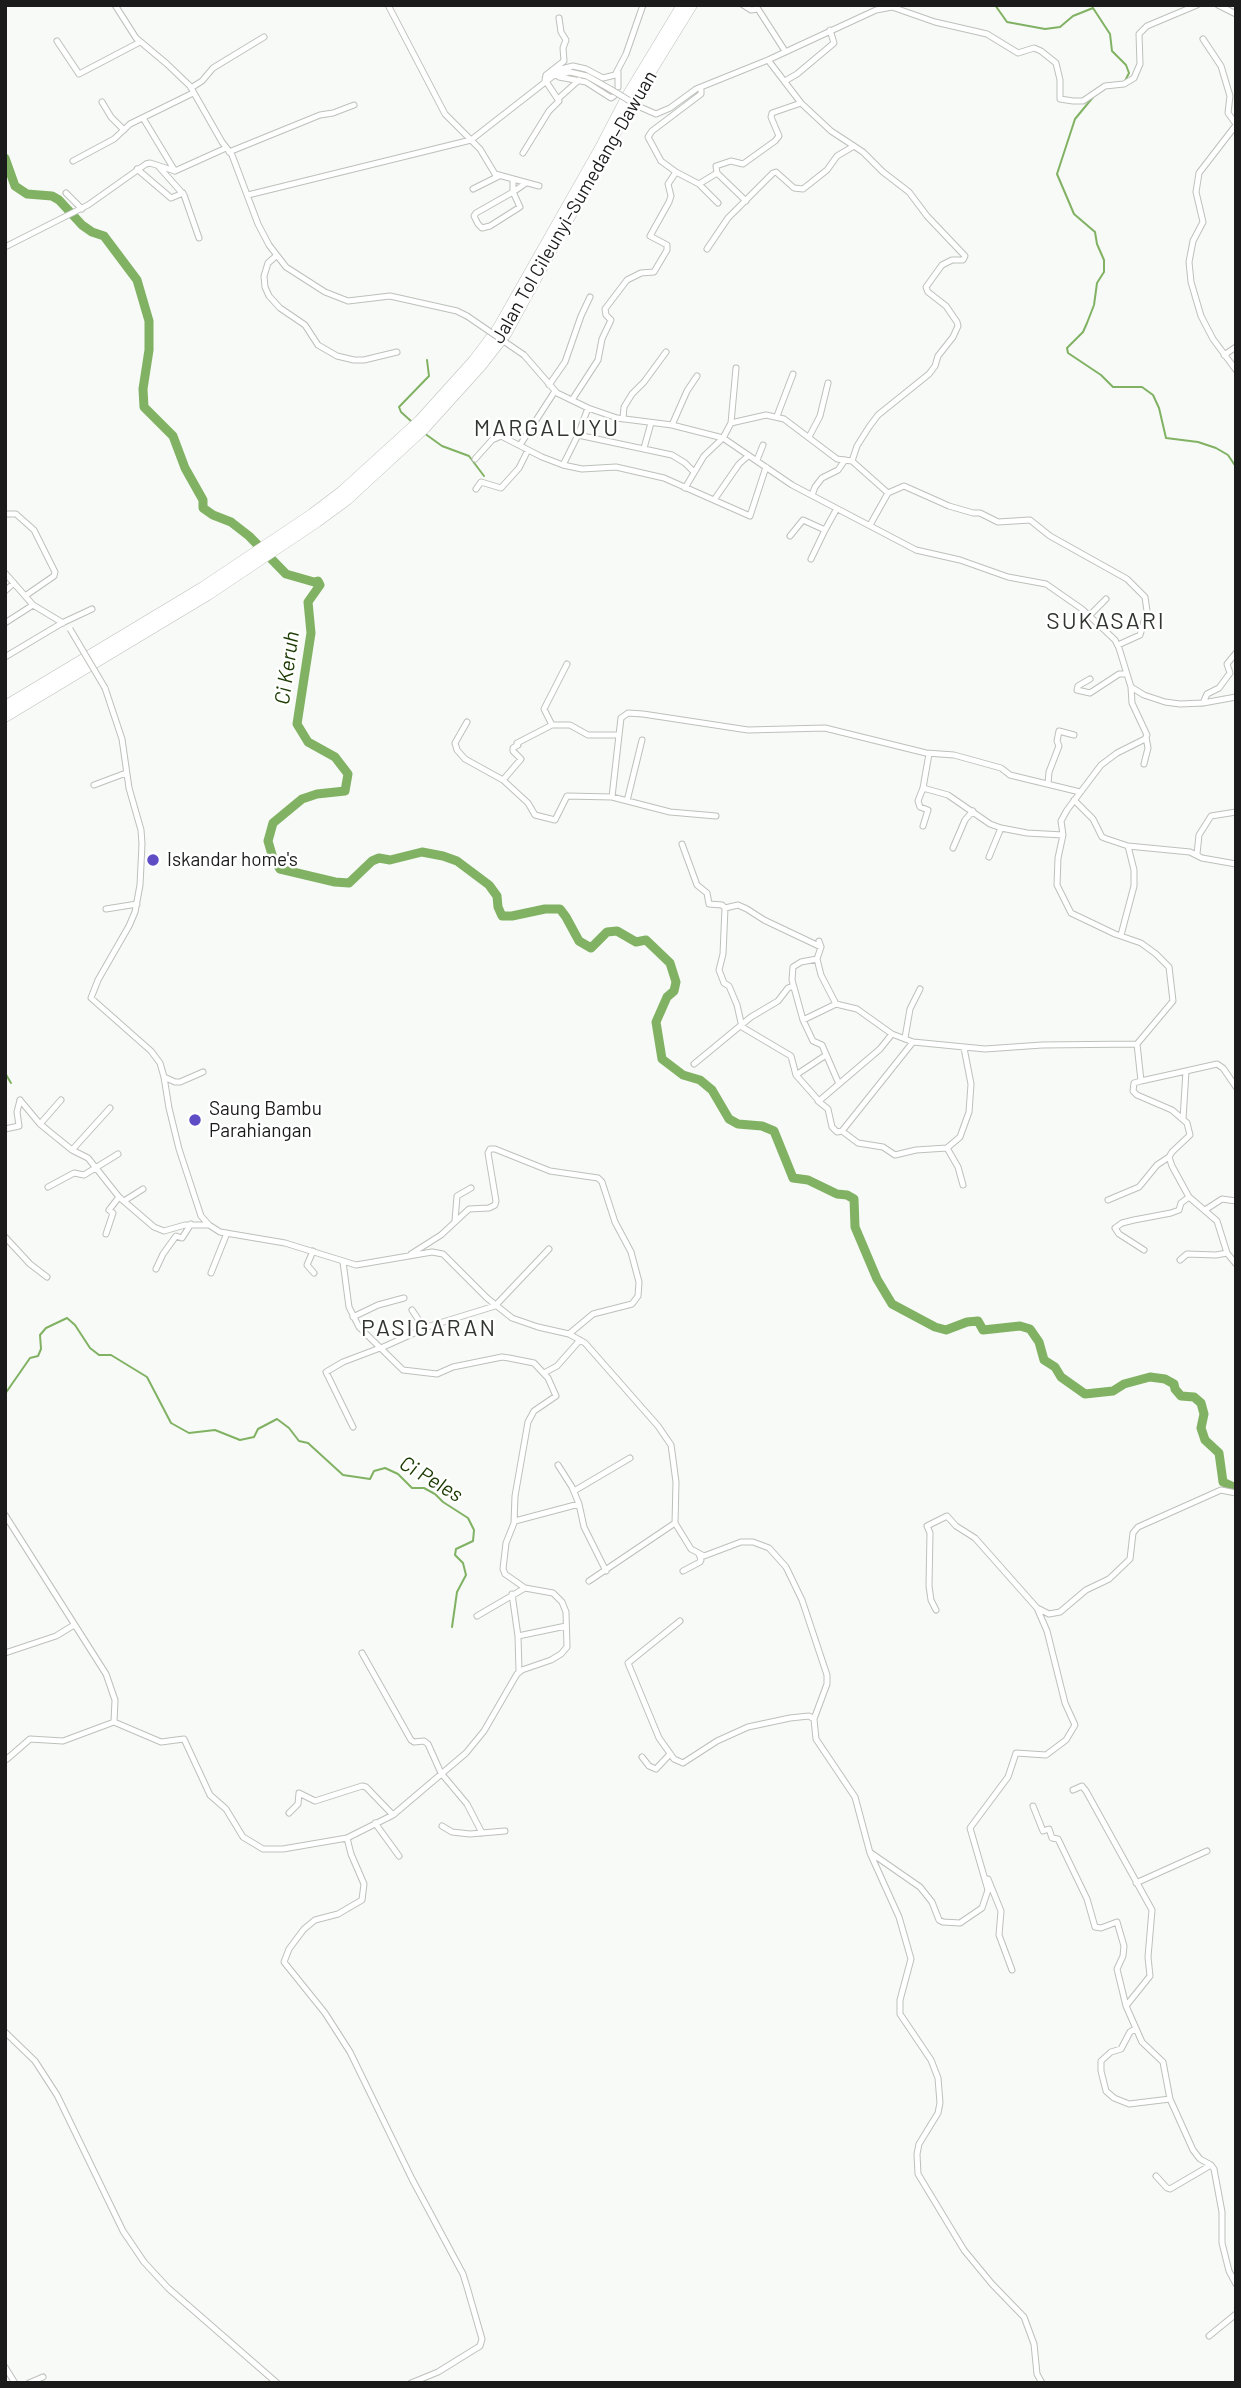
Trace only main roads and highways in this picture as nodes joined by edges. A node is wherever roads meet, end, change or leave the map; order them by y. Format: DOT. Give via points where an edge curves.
graph roads {
  1 [pos="682,5"];
  2 [pos="692,5"];
  3 [pos="315,518"];
  4 [pos="206,591"];
  5 [pos="5,706"];
  6 [pos="5,717"];
  1 -- 3 [label="highway, Jalan Tol Cileunyi–Sumedang–Dawuan" via="498,328 419,421"];
  2 -- 3 [label="highway, Jalan Tol Cileunyi–Sumedang–Dawuan" via="634,99 506,334 425,428 347,500"];
  3 -- 4 [label="highway, Jalan Tol Cileunyi–Sumedang–Dawuan"];
  4 -- 5 [label="highway, Jalan Tol Cileunyi–Sumedang–Dawuan"];
  4 -- 6 [label="highway, Jalan Tol Cileunyi–Sumedang–Dawuan"];
}
